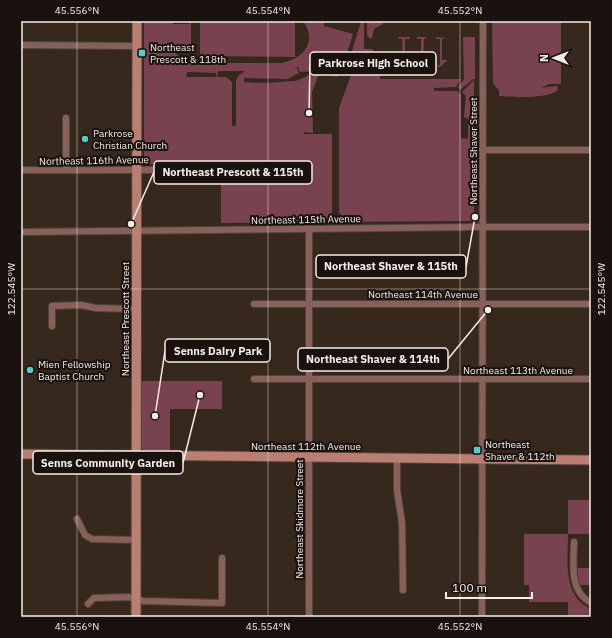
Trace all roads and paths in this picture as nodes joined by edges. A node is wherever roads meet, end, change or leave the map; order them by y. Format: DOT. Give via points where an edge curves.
graph roads {
  1 [pos="137,21"];
  2 [pos="483,21"];
  3 [pos="21,45"];
  4 [pos="137,46"];
  5 [pos="66,118"];
  6 [pos="482,150"];
  7 [pos="591,150"];
  8 [pos="136,169"];
  9 [pos="21,170"];
  10 [pos="66,170"];
  11 [pos="216,170"];
  12 [pos="483,227"];
  13 [pos="591,227"];
  14 [pos="309,229"];
  15 [pos="136,230"];
  16 [pos="21,232"];
  17 [pos="254,304"];
  18 [pos="309,304"];
  19 [pos="482,304"];
  20 [pos="591,304"];
  21 [pos="136,309"];
  22 [pos="52,326"];
  23 [pos="254,379"];
  24 [pos="309,379"];
  25 [pos="591,379"];
  26 [pos="482,380"];
  27 [pos="21,454"];
  28 [pos="136,455"];
  29 [pos="309,457"];
  30 [pos="397,458"];
  31 [pos="482,459"];
  32 [pos="591,460"];
  33 [pos="77,519"];
  34 [pos="136,540"];
  35 [pos="574,542"];
  36 [pos="222,558"];
  37 [pos="402,590"];
  38 [pos="136,599"];
  39 [pos="591,603"];
  40 [pos="88,604"];
  41 [pos="136,617"];
  42 [pos="309,617"];
  43 [pos="482,617"];
  1 -- 4 [label="street, Northeast Prescott Street"];
  2 -- 6 [label="street, Northeast Shaver Street"];
  3 -- 4 [label="street"];
  4 -- 8 [label="street, Northeast Prescott Street"];
  5 -- 10 [label="street"];
  6 -- 7 [label="street"];
  6 -- 12 [label="street, Northeast Shaver Street"];
  8 -- 10 [label="street, Northeast 116th Avenue"];
  8 -- 11 [label="street, Northeast 116th Avenue"];
  8 -- 15 [label="street, Northeast Prescott Street"];
  9 -- 10 [label="street, Northeast 116th Avenue"];
  12 -- 13 [label="street, Northeast 115th Avenue"];
  12 -- 14 [label="street, Northeast 115th Avenue"];
  12 -- 19 [label="street, Northeast Shaver Street"];
  14 -- 15 [label="street, Northeast 115th Avenue"];
  14 -- 18 [label="street, Northeast Skidmore Street"];
  15 -- 16 [label="street, Northeast 115th Avenue"];
  15 -- 21 [label="street, Northeast Prescott Street"];
  17 -- 18 [label="street, Northeast 114th Avenue"];
  18 -- 19 [label="street, Northeast 114th Avenue"];
  18 -- 24 [label="street, Northeast Skidmore Street"];
  19 -- 20 [label="street, Northeast 114th Avenue"];
  19 -- 26 [label="street, Northeast Shaver Street"];
  21 -- 22 [label="street" via="81,305 52,306"];
  21 -- 28 [label="street, Northeast Prescott Street"];
  23 -- 24 [label="street, Northeast 113th Avenue"];
  24 -- 26 [label="street, Northeast 113th Avenue"];
  24 -- 29 [label="street, Northeast Skidmore Street"];
  25 -- 26 [label="street, Northeast 113th Avenue"];
  26 -- 31 [label="street, Northeast Shaver Street"];
  27 -- 28 [label="street, Northeast 112th Avenue"];
  28 -- 29 [label="street, Northeast 112th Avenue"];
  28 -- 34 [label="street, Northeast Prescott Street"];
  29 -- 30 [label="street, Northeast 112th Avenue"];
  29 -- 42 [label="street, Northeast Skidmore Street"];
  30 -- 31 [label="street, Northeast 112th Avenue"];
  30 -- 37 [label="street" via="397,490 402,523"];
  31 -- 32 [label="street, Northeast 112th Avenue"];
  31 -- 43 [label="street, Northeast Shaver Street"];
  33 -- 34 [label="street" via="85,535 92,539"];
  34 -- 38 [label="street, Northeast Prescott Street"];
  35 -- 39 [label="street" via="575,583 581,595"];
  36 -- 38 [label="street" via="222,603 143,602"];
  38 -- 40 [label="street" via="94,598"];
  38 -- 41 [label="street, Northeast Prescott Street"];
}
